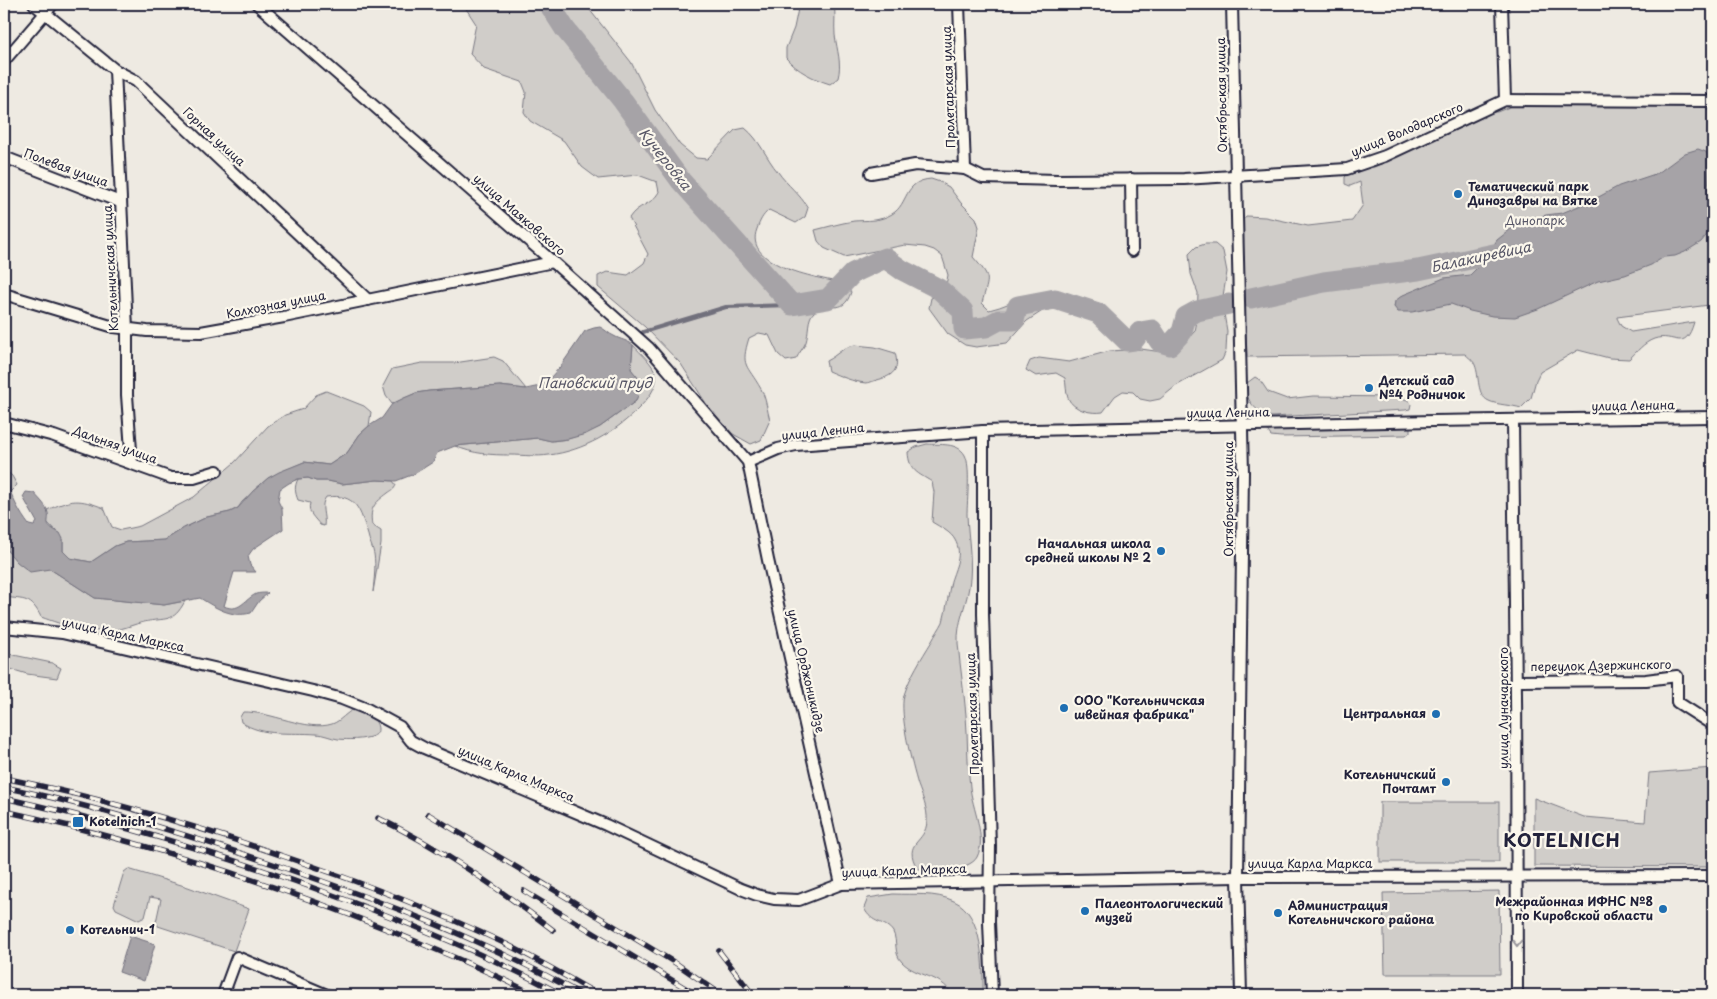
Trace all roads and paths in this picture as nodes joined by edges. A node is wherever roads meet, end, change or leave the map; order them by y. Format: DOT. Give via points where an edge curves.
graph roads {
  1 [pos="34,4"];
  2 [pos="54,4"];
  3 [pos="257,4"];
  4 [pos="959,4"];
  5 [pos="1232,4"];
  6 [pos="1502,4"];
  7 [pos="45,13"];
  8 [pos="4,61"];
  9 [pos="115,70"];
  10 [pos="1505,100"];
  11 [pos="1713,100"];
  12 [pos="4,157"];
  13 [pos="965,169"];
  14 [pos="871,172"];
  15 [pos="1236,176"];
  16 [pos="1131,179"];
  17 [pos="120,202"];
  18 [pos="1132,251"];
  19 [pos="553,262"];
  20 [pos="4,294"];
  21 [pos="368,300"];
  22 [pos="126,329"];
  23 [pos="1713,417"];
  24 [pos="1512,420"];
  25 [pos="4,423"];
  26 [pos="1242,426"];
  27 [pos="984,431"];
  28 [pos="748,462"];
  29 [pos="132,464"];
  30 [pos="217,472"];
  31 [pos="4,628"];
  32 [pos="1517,681"];
  33 [pos="1713,725"];
  34 [pos="1713,876"];
  35 [pos="1238,877"];
  36 [pos="1517,877"];
  37 [pos="990,881"];
  38 [pos="841,884"];
  39 [pos="223,995"];
  40 [pos="327,995"];
  41 [pos="992,995"];
  42 [pos="1240,995"];
  43 [pos="1518,995"];
  1 -- 7 [label="street, Горная улица"];
  2 -- 7 [label="street"];
  3 -- 19 [label="street, улица Маяковского"];
  4 -- 13 [label="street, Пролетарская улица"];
  5 -- 15 [label="street, Октябрьская улица"];
  6 -- 10 [label="street"];
  7 -- 8 [label="street"];
  7 -- 9 [label="street, Горная улица"];
  9 -- 17 [label="street, Котельничская улица"];
  9 -- 21 [label="street, Горная улица" via="136,81"];
  10 -- 11 [label="street, улица Володарского"];
  10 -- 15 [label="street, улица Володарского" via="1384,156 1347,169"];
  12 -- 17 [label="street, Полевая улица"];
  13 -- 14 [label="street, улица Володарского" via="914,165"];
  13 -- 16 [label="street, улица Володарского" via="983,178"];
  15 -- 16 [label="street, улица Володарского"];
  15 -- 26 [label="street, Октябрьская улица"];
  16 -- 18 [label="street"];
  17 -- 22 [label="street, Котельничская улица"];
  19 -- 21 [label="street, Колхозная улица"];
  19 -- 28 [label="street, улица Маяковского" via="649,348"];
  20 -- 22 [label="street, Колхозная улица"];
  21 -- 22 [label="street, Колхозная улица" via="201,332"];
  22 -- 29 [label="street, Котельничская улица"];
  23 -- 24 [label="street, улица Ленина"];
  24 -- 26 [label="street, улица Ленина"];
  24 -- 32 [label="street, улица Луначарского"];
  25 -- 29 [label="street, Дальняя улица" via="54,436"];
  26 -- 27 [label="street, улица Ленина"];
  26 -- 35 [label="street, Октябрьская улица"];
  27 -- 28 [label="street, улица Ленина" via="796,445"];
  27 -- 37 [label="street, Пролетарская улица" via="983,614"];
  28 -- 38 [label="street, улица Орджоникидзе"];
  29 -- 30 [label="street, Дальняя улица" via="179,479"];
  31 -- 38 [label="street, улица Карла Маркса" via="62,633 342,699 400,727 411,741 424,748 606,825 757,895 799,900"];
  32 -- 33 [label="street, переулок Дзержинского" via="1646,680 1677,676 1677,702"];
  32 -- 36 [label="street, улица Луначарского"];
  34 -- 36 [label="street, улица Карла Маркса"];
  35 -- 36 [label="street, улица Карла Маркса"];
  35 -- 37 [label="street, улица Карла Маркса"];
  35 -- 42 [label="street, Октябрьская улица"];
  36 -- 43 [label="street, улица Луначарского, one-way"];
  37 -- 38 [label="street, улица Карла Маркса"];
  37 -- 41 [label="street, Пролетарская улица"];
  39 -- 40 [label="street" via="237,957"];
}
